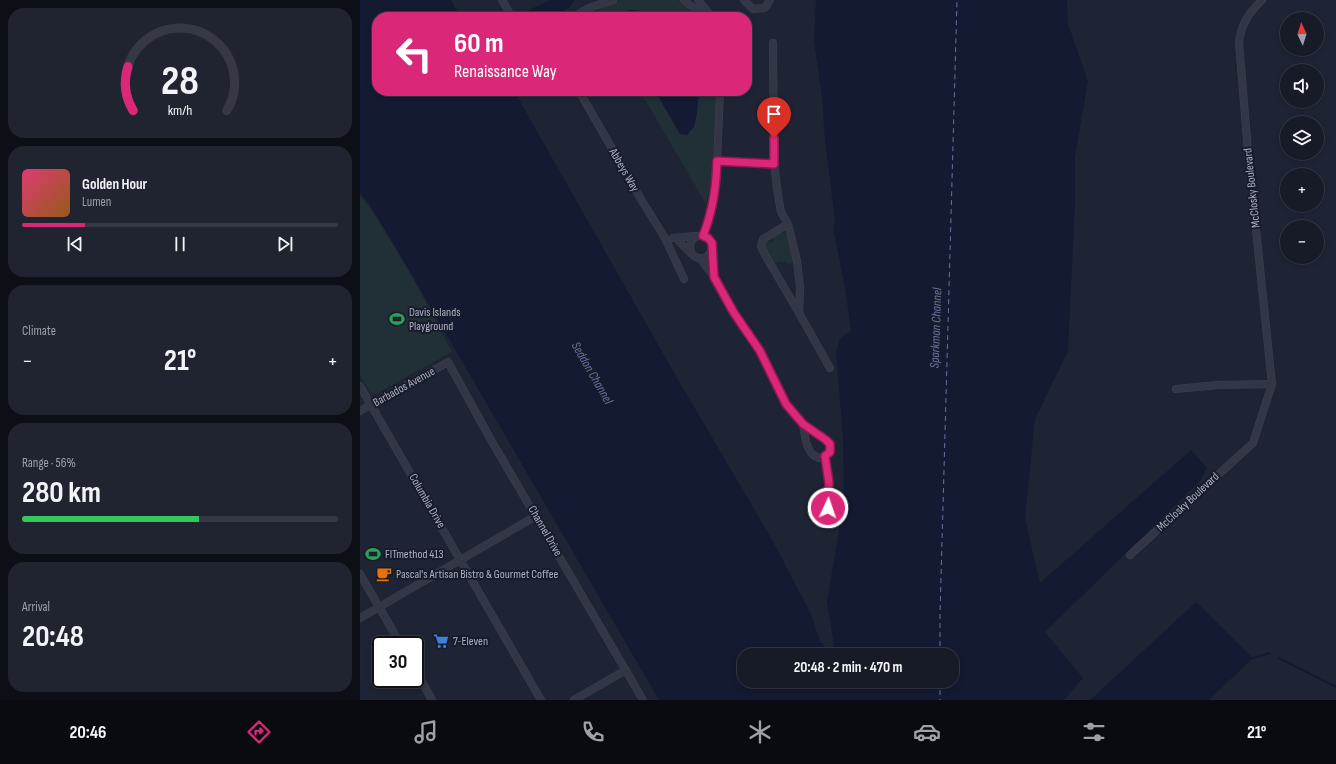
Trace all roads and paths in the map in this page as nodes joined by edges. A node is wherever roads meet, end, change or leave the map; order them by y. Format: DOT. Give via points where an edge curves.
graph roads {
  1 [pos="502,0"];
  2 [pos="599,0"];
  3 [pos="612,0"];
  4 [pos="684,0"];
  5 [pos="698,0"];
  6 [pos="744,0"];
  7 [pos="770,0"];
  8 [pos="1262,0"];
  9 [pos="589,8"];
  10 [pos="509,12"];
  11 [pos="582,12"];
  12 [pos="698,12"];
  13 [pos="708,12"];
  14 [pos="773,43"];
  15 [pos="582,96"];
  16 [pos="720,96"];
  17 [pos="717,161"];
  18 [pos="774,164"];
  19 [pos="788,224"];
  20 [pos="700,236"];
  21 [pos="665,238"];
  22 [pos="676,238"];
  23 [pos="712,249"];
  24 [pos="690,252"];
  25 [pos="700,258"];
  26 [pos="714,277"];
  27 [pos="684,279"];
  28 [pos="799,313"];
  29 [pos="448,362"];
  30 [pos="830,368"];
  31 [pos="1272,384"];
  32 [pos="360,386"];
  33 [pos="1176,389"];
  34 [pos="371,405"];
  35 [pos="360,411"];
  36 [pos="803,424"];
  37 [pos="825,456"];
  38 [pos="828,508"];
  39 [pos="536,516"];
  40 [pos="1130,555"];
  41 [pos="460,560"];
  42 [pos="360,574"];
  43 [pos="379,607"];
  44 [pos="360,618"];
  45 [pos="396,636"];
  46 [pos="626,670"];
  47 [pos="424,685"];
  48 [pos="432,700"];
  49 [pos="541,700"];
  50 [pos="574,700"];
  51 [pos="643,700"];
  1 -- 10 [label="street"];
  2 -- 9 [label="street"];
  3 -- 9 [label="street"];
  4 -- 12 [label="street"];
  5 -- 13 [label="street"];
  6 -- 7 [label="street" via="753,9 759,9 765,8"];
  8 -- 31 [label="street, McClosky Boulevard" via="1247,15 1239,42 1247,146"];
  9 -- 11 [label="street"];
  14 -- 18 [label="street"];
  15 -- 21 [label="street, Abbeys Way"];
  16 -- 17 [label="street"];
  17 -- 18 [label="street"];
  17 -- 20 [label="street" via="712,208"];
  18 -- 19 [label="street" via="781,212"];
  19 -- 28 [label="street" via="797,261"];
  19 -- 28 [label="street" via="762,239 761,246"];
  20 -- 22 [label="street"];
  20 -- 23 [label="street" via="708,238 712,243"];
  20 -- 24 [label="street" via="692,239"];
  21 -- 22 [label="street"];
  21 -- 27 [label="street, Abbeys Way"];
  22 -- 24 [label="street"];
  23 -- 25 [label="street" via="706,257"];
  23 -- 26 [label="street"];
  24 -- 25 [label="street"];
  25 -- 26 [label="street"];
  26 -- 36 [label="street" via="734,313 760,351 786,404"];
  28 -- 30 [label="street"];
  29 -- 34 [label="street, Barbados Avenue"];
  29 -- 39 [label="street, Channel Drive"];
  31 -- 33 [label="street"];
  31 -- 40 [label="street, McClosky Boulevard" via="1253,442"];
  32 -- 34 [label="street, Columbia Drive"];
  34 -- 35 [label="street, Barbados Avenue"];
  34 -- 41 [label="street, Columbia Drive"];
  36 -- 37 [label="street" via="809,451 819,458"];
  36 -- 37 [label="street" via="830,444 830,452"];
  37 -- 38 [label="street" via="829,483"];
  39 -- 41 [label="street"];
  39 -- 46 [label="street, Channel Drive"];
  41 -- 43 [label="street"];
  41 -- 49 [label="street, Columbia Drive"];
  42 -- 43 [label="street"];
  43 -- 44 [label="street"];
  43 -- 45 [label="street"];
  46 -- 50 [label="street"];
  46 -- 51 [label="street, Channel Drive"];
  47 -- 48 [label="street"];
}
